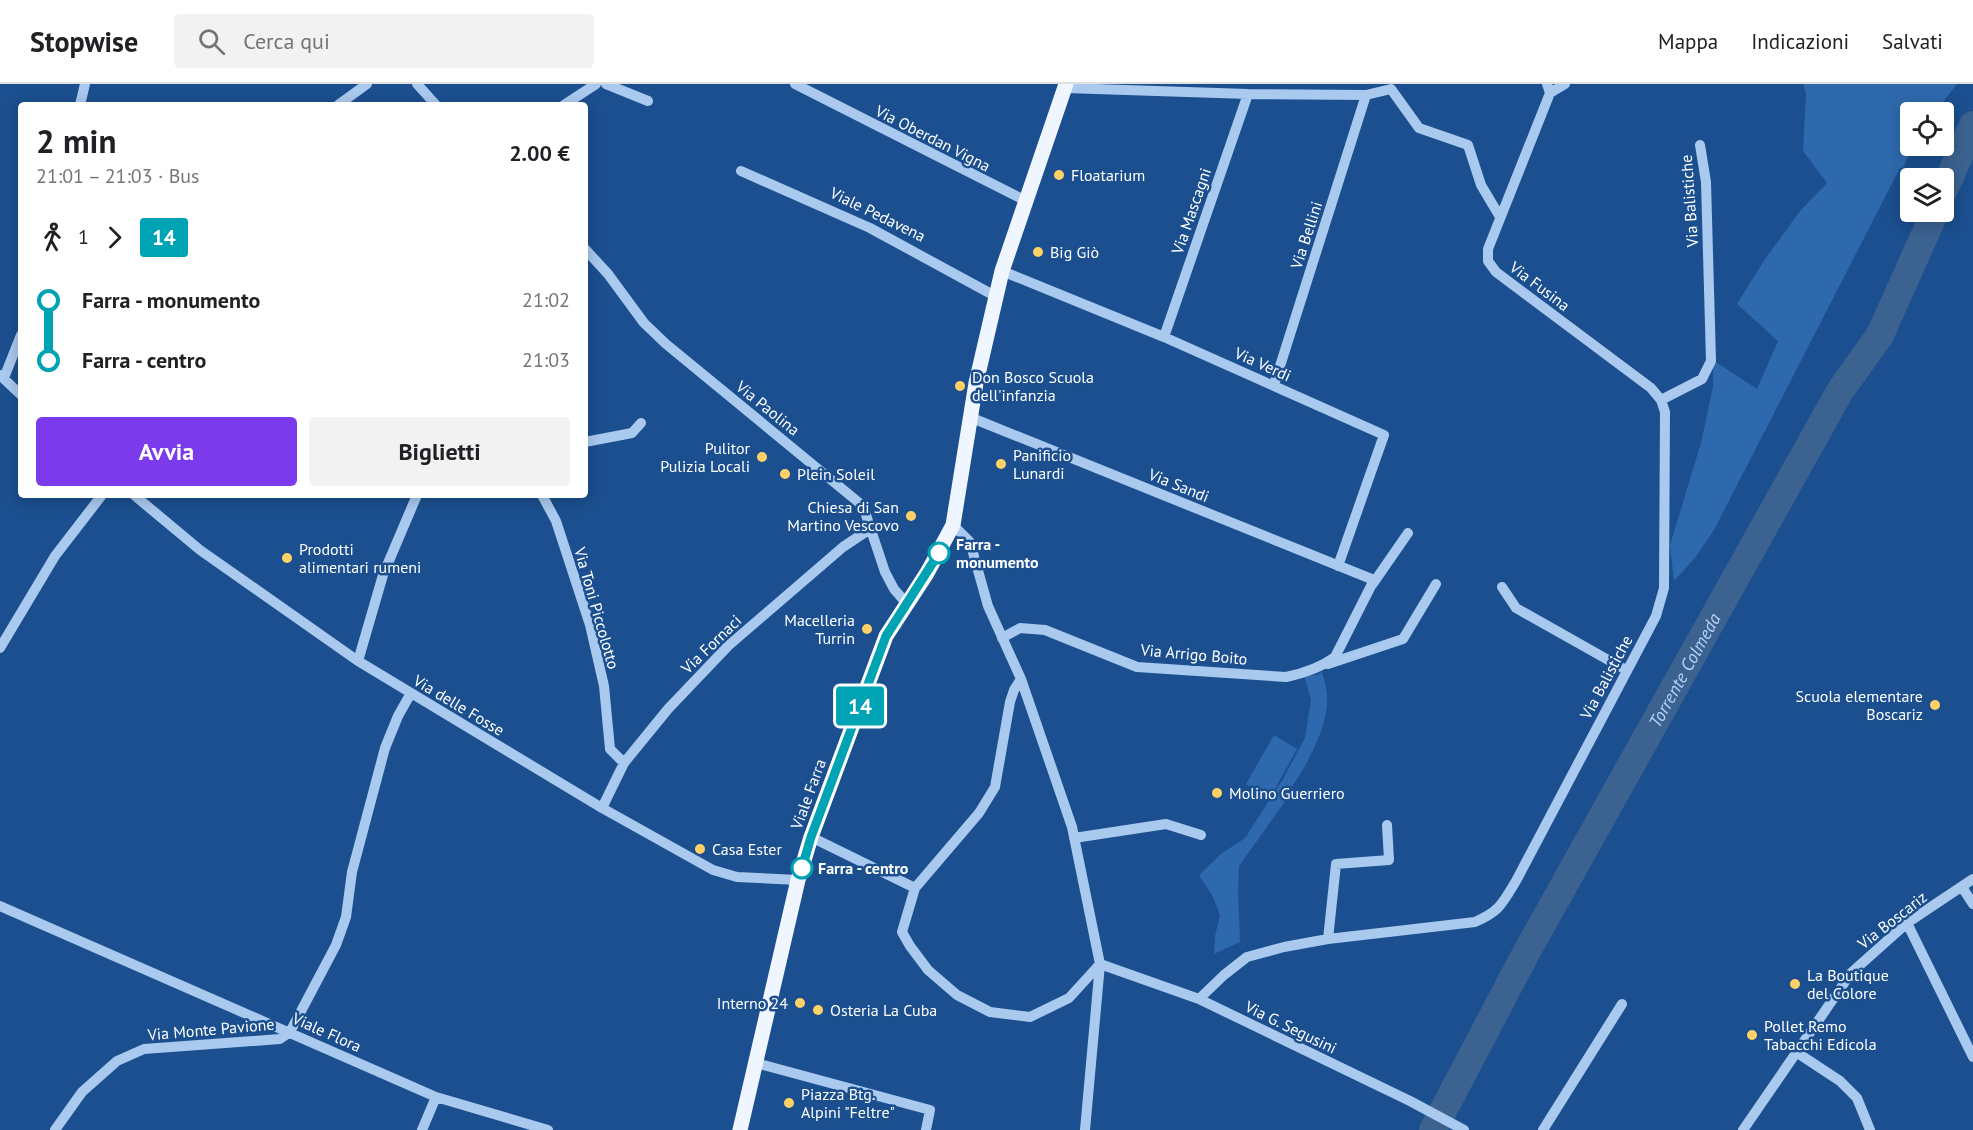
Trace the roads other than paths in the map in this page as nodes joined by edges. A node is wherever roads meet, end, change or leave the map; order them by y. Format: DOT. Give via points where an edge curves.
graph roads {
  1 [pos="85,84"];
  2 [pos="368,84"];
  3 [pos="417,84"];
  4 [pos="596,84"];
  5 [pos="606,84"];
  6 [pos="795,84"];
  7 [pos="1565,84"];
  8 [pos="1066,86"];
  9 [pos="1549,88"];
  10 [pos="1248,94"];
  11 [pos="1366,95"];
  12 [pos="648,101"];
  13 [pos="81,102"];
  14 [pos="342,102"];
  15 [pos="433,102"];
  16 [pos="569,102"];
  17 [pos="1700,145"];
  18 [pos="741,171"];
  19 [pos="1026,201"];
  20 [pos="1500,217"];
  21 [pos="588,252"];
  22 [pos="1002,271"];
  23 [pos="995,296"];
  24 [pos="1164,337"];
  25 [pos="18,342"];
  26 [pos="2,377"];
  27 [pos="1274,385"];
  28 [pos="18,392"];
  29 [pos="1661,400"];
  30 [pos="972,418"];
  31 [pos="641,423"];
  32 [pos="588,441"];
  33 [pos="100,498"];
  34 [pos="138,498"];
  35 [pos="416,498"];
  36 [pos="544,498"];
  37 [pos="953,525"];
  38 [pos="870,529"];
  39 [pos="1408,533"];
  40 [pos="1338,566"];
  41 [pos="1436,584"];
  42 [pos="1372,585"];
  43 [pos="1502,587"];
  44 [pos="907,604"];
  45 [pos="1002,638"];
  46 [pos="0,648"];
  47 [pos="358,661"];
  48 [pos="1319,667"];
  49 [pos="1626,670"];
  50 [pos="1021,679"];
  51 [pos="411,693"];
  52 [pos="624,763"];
  53 [pos="602,808"];
  54 [pos="1387,825"];
  55 [pos="1201,835"];
  56 [pos="811,837"];
  57 [pos="1074,838"];
  58 [pos="1973,879"];
  59 [pos="798,880"];
  60 [pos="1962,887"];
  61 [pos="915,888"];
  62 [pos="1973,904"];
  63 [pos="0,906"];
  64 [pos="1907,923"];
  65 [pos="1328,939"];
  66 [pos="1100,964"];
  67 [pos="1199,999"];
  68 [pos="1622,1004"];
  69 [pos="290,1032"];
  70 [pos="1796,1052"];
  71 [pos="1973,1057"];
  72 [pos="756,1063"];
  73 [pos="436,1097"];
  74 [pos="55,1130"];
  75 [pos="422,1130"];
  76 [pos="548,1130"];
  77 [pos="740,1130"];
  78 [pos="926,1130"];
  79 [pos="1085,1130"];
  80 [pos="1464,1130"];
  81 [pos="1543,1130"];
  82 [pos="1743,1130"];
  83 [pos="1870,1130"];
  1 -- 13 [label="street"];
  2 -- 14 [label="street"];
  3 -- 15 [label="street"];
  4 -- 16 [label="street"];
  5 -- 12 [label="street"];
  6 -- 19 [label="street, Via Oberdan Vigna"];
  7 -- 9 [label="street, Via Fusina"];
  8 -- 10 [label="street"];
  8 -- 19 [label="main road"];
  9 -- 20 [label="street, Via Fusina"];
  10 -- 11 [label="street"];
  10 -- 24 [label="street, Via Mascagni"];
  11 -- 20 [label="street" via="1391,89 1419,128 1468,146 1481,185"];
  11 -- 27 [label="street, Via Bellini"];
  17 -- 29 [label="street, Via Balistiche" via="1706,182 1711,361 1702,379"];
  18 -- 23 [label="street, Viale Pedavena" via="870,228"];
  19 -- 22 [label="main road"];
  20 -- 29 [label="street, Via Fusina" via="1488,249 1488,261 1496,272 1651,388"];
  21 -- 38 [label="street, Via Paolina" via="644,323 666,344 863,506"];
  22 -- 23 [label="main road"];
  22 -- 24 [label="street, Via Verdi"];
  23 -- 30 [label="main road"];
  24 -- 27 [label="street, Via Verdi"];
  25 -- 26 [label="street"];
  26 -- 28 [label="street"];
  27 -- 40 [label="street, Via Verdi" via="1384,435"];
  29 -- 49 [label="street, Via Balistiche" via="1665,412 1664,588 1656,616"];
  30 -- 37 [label="main road"];
  30 -- 40 [label="street, Via Sandi"];
  31 -- 32 [label="street" via="632,433"];
  33 -- 46 [label="street" via="55,556"];
  34 -- 47 [label="street, Via delle Fosse" via="200,550"];
  35 -- 47 [label="street" via="383,575"];
  36 -- 52 [label="street, Via Toni Piccolotto" via="556,521 590,625 604,686 610,749"];
  37 -- 44 [label="main road, Viale Farra"];
  37 -- 45 [label="street" via="970,542 988,606"];
  38 -- 44 [label="street, Via Paolina" via="885,572"];
  38 -- 52 [label="street, Via Fornaci" via="843,547 728,646 668,708"];
  39 -- 42 [label="street, Via Arrigo Boito"];
  40 -- 42 [label="street, Via Sandi"];
  41 -- 48 [label="street, Via Arrigo Boito" via="1403,639"];
  42 -- 48 [label="street, Via Arrigo Boito" via="1335,657"];
  43 -- 49 [label="street" via="1516,608"];
  44 -- 56 [label="main road, Viale Farra" via="886,636"];
  45 -- 48 [label="street, Via Arrigo Boito" via="1020,628 1045,630 1137,667 1287,676"];
  45 -- 50 [label="street"];
  47 -- 51 [label="street, Via delle Fosse"];
  49 -- 65 [label="street, Via Balistiche" via="1516,881 1493,914 1475,922"];
  50 -- 57 [label="street"];
  50 -- 61 [label="street" via="1010,702 995,787 979,813"];
  51 -- 53 [label="street, Via delle Fosse"];
  51 -- 69 [label="street, Via Monte Pavione" via="385,748 336,945"];
  52 -- 53 [label="street, Via Fornaci"];
  53 -- 59 [label="street, Via delle Fosse" via="713,870 737,877"];
  54 -- 65 [label="street" via="1389,861 1336,864"];
  55 -- 57 [label="street" via="1166,824"];
  56 -- 59 [label="main road, Viale Farra"];
  56 -- 61 [label="street"];
  57 -- 66 [label="street"];
  58 -- 60 [label="street, Via Boscariz"];
  59 -- 72 [label="main road, Viale Farra"];
  60 -- 62 [label="street"];
  60 -- 64 [label="street, Via Boscariz"];
  61 -- 66 [label="street" via="902,932 910,946 928,970 957,995 990,1012 1030,1017 1069,998"];
  63 -- 69 [label="street, Viale Flora"];
  64 -- 70 [label="street, Via Boscariz" via="1851,973"];
  64 -- 71 [label="street"];
  65 -- 67 [label="street, Via Balistiche" via="1247,957"];
  66 -- 67 [label="street, Via G. Segusini"];
  66 -- 79 [label="street"];
  67 -- 80 [label="street, Via G. Segusini"];
  68 -- 81 [label="street"];
  69 -- 73 [label="street, Viale Flora"];
  69 -- 74 [label="street, Via Monte Pavione" via="280,1040 144,1049 117,1061 82,1092"];
  70 -- 82 [label="street, Via Boscariz"];
  70 -- 83 [label="street" via="1840,1081 1857,1098"];
  72 -- 77 [label="main road, Viale Farra"];
  72 -- 78 [label="street" via="930,1110"];
  73 -- 75 [label="street"];
  73 -- 76 [label="street, Viale Flora"];
}
